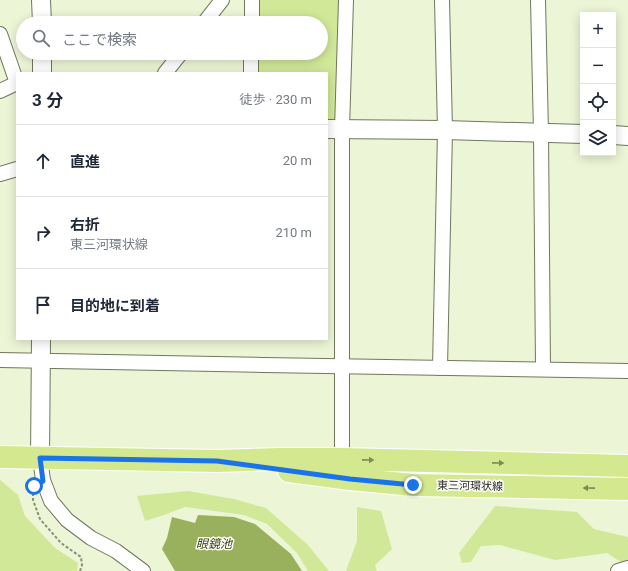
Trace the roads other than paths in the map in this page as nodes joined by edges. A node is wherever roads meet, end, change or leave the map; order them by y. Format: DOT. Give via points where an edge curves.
graph roads {
  1 [pos="42,0"];
  2 [pos="222,0"];
  3 [pos="252,0"];
  4 [pos="346,0"];
  5 [pos="442,0"];
  6 [pos="538,0"];
  7 [pos="42,16"];
  8 [pos="209,16"];
  9 [pos="252,16"];
  10 [pos="0,34"];
  11 [pos="42,60"];
  12 [pos="175,60"];
  13 [pos="251,60"];
  14 [pos="42,72"];
  15 [pos="166,72"];
  16 [pos="251,72"];
  17 [pos="16,80"];
  18 [pos="16,83"];
  19 [pos="0,91"];
  20 [pos="335,129"];
  21 [pos="445,130"];
  22 [pos="541,133"];
  23 [pos="580,134"];
  24 [pos="616,135"];
  25 [pos="628,136"];
  26 [pos="16,170"];
  27 [pos="0,174"];
  28 [pos="41,340"];
  29 [pos="0,360"];
  30 [pos="41,361"];
  31 [pos="341,366"];
  32 [pos="440,368"];
  33 [pos="543,369"];
  34 [pos="628,371"];
  35 [pos="0,457"];
  36 [pos="40,458"];
  37 [pos="342,459"];
  38 [pos="217,461"];
  39 [pos="628,466"];
  40 [pos="628,489"];
  41 [pos="628,568"];
  42 [pos="143,571"];
  43 [pos="618,571"];
  1 -- 7 [label="street"];
  2 -- 8 [label="street"];
  3 -- 9 [label="street"];
  4 -- 20 [label="street"];
  5 -- 21 [label="street"];
  6 -- 22 [label="street"];
  10 -- 17 [label="street"];
  11 -- 14 [label="street"];
  12 -- 15 [label="street"];
  13 -- 16 [label="street"];
  18 -- 19 [label="street"];
  20 -- 21 [label="street"];
  20 -- 31 [label="street"];
  21 -- 22 [label="street"];
  21 -- 32 [label="street"];
  22 -- 23 [label="street"];
  22 -- 33 [label="street"];
  24 -- 25 [label="street"];
  26 -- 27 [label="street"];
  28 -- 30 [label="street"];
  29 -- 30 [label="street"];
  30 -- 31 [label="street"];
  30 -- 36 [label="street"];
  31 -- 32 [label="street"];
  31 -- 37 [label="street"];
  32 -- 33 [label="street"];
  33 -- 34 [label="street"];
  35 -- 36 [label="main road, 東三河環状線"];
  36 -- 38 [label="main road, 東三河環状線"];
  36 -- 42 [label="street" via="43,481 51,502 67,520"];
  37 -- 38 [label="main road, 東三河環状線"];
  37 -- 39 [label="main road, 東三河環状線, one-way"];
  40 -- 38 [label="main road, 東三河環状線, one-way" via="413,485"];
  41 -- 43 [label="street"];
}
